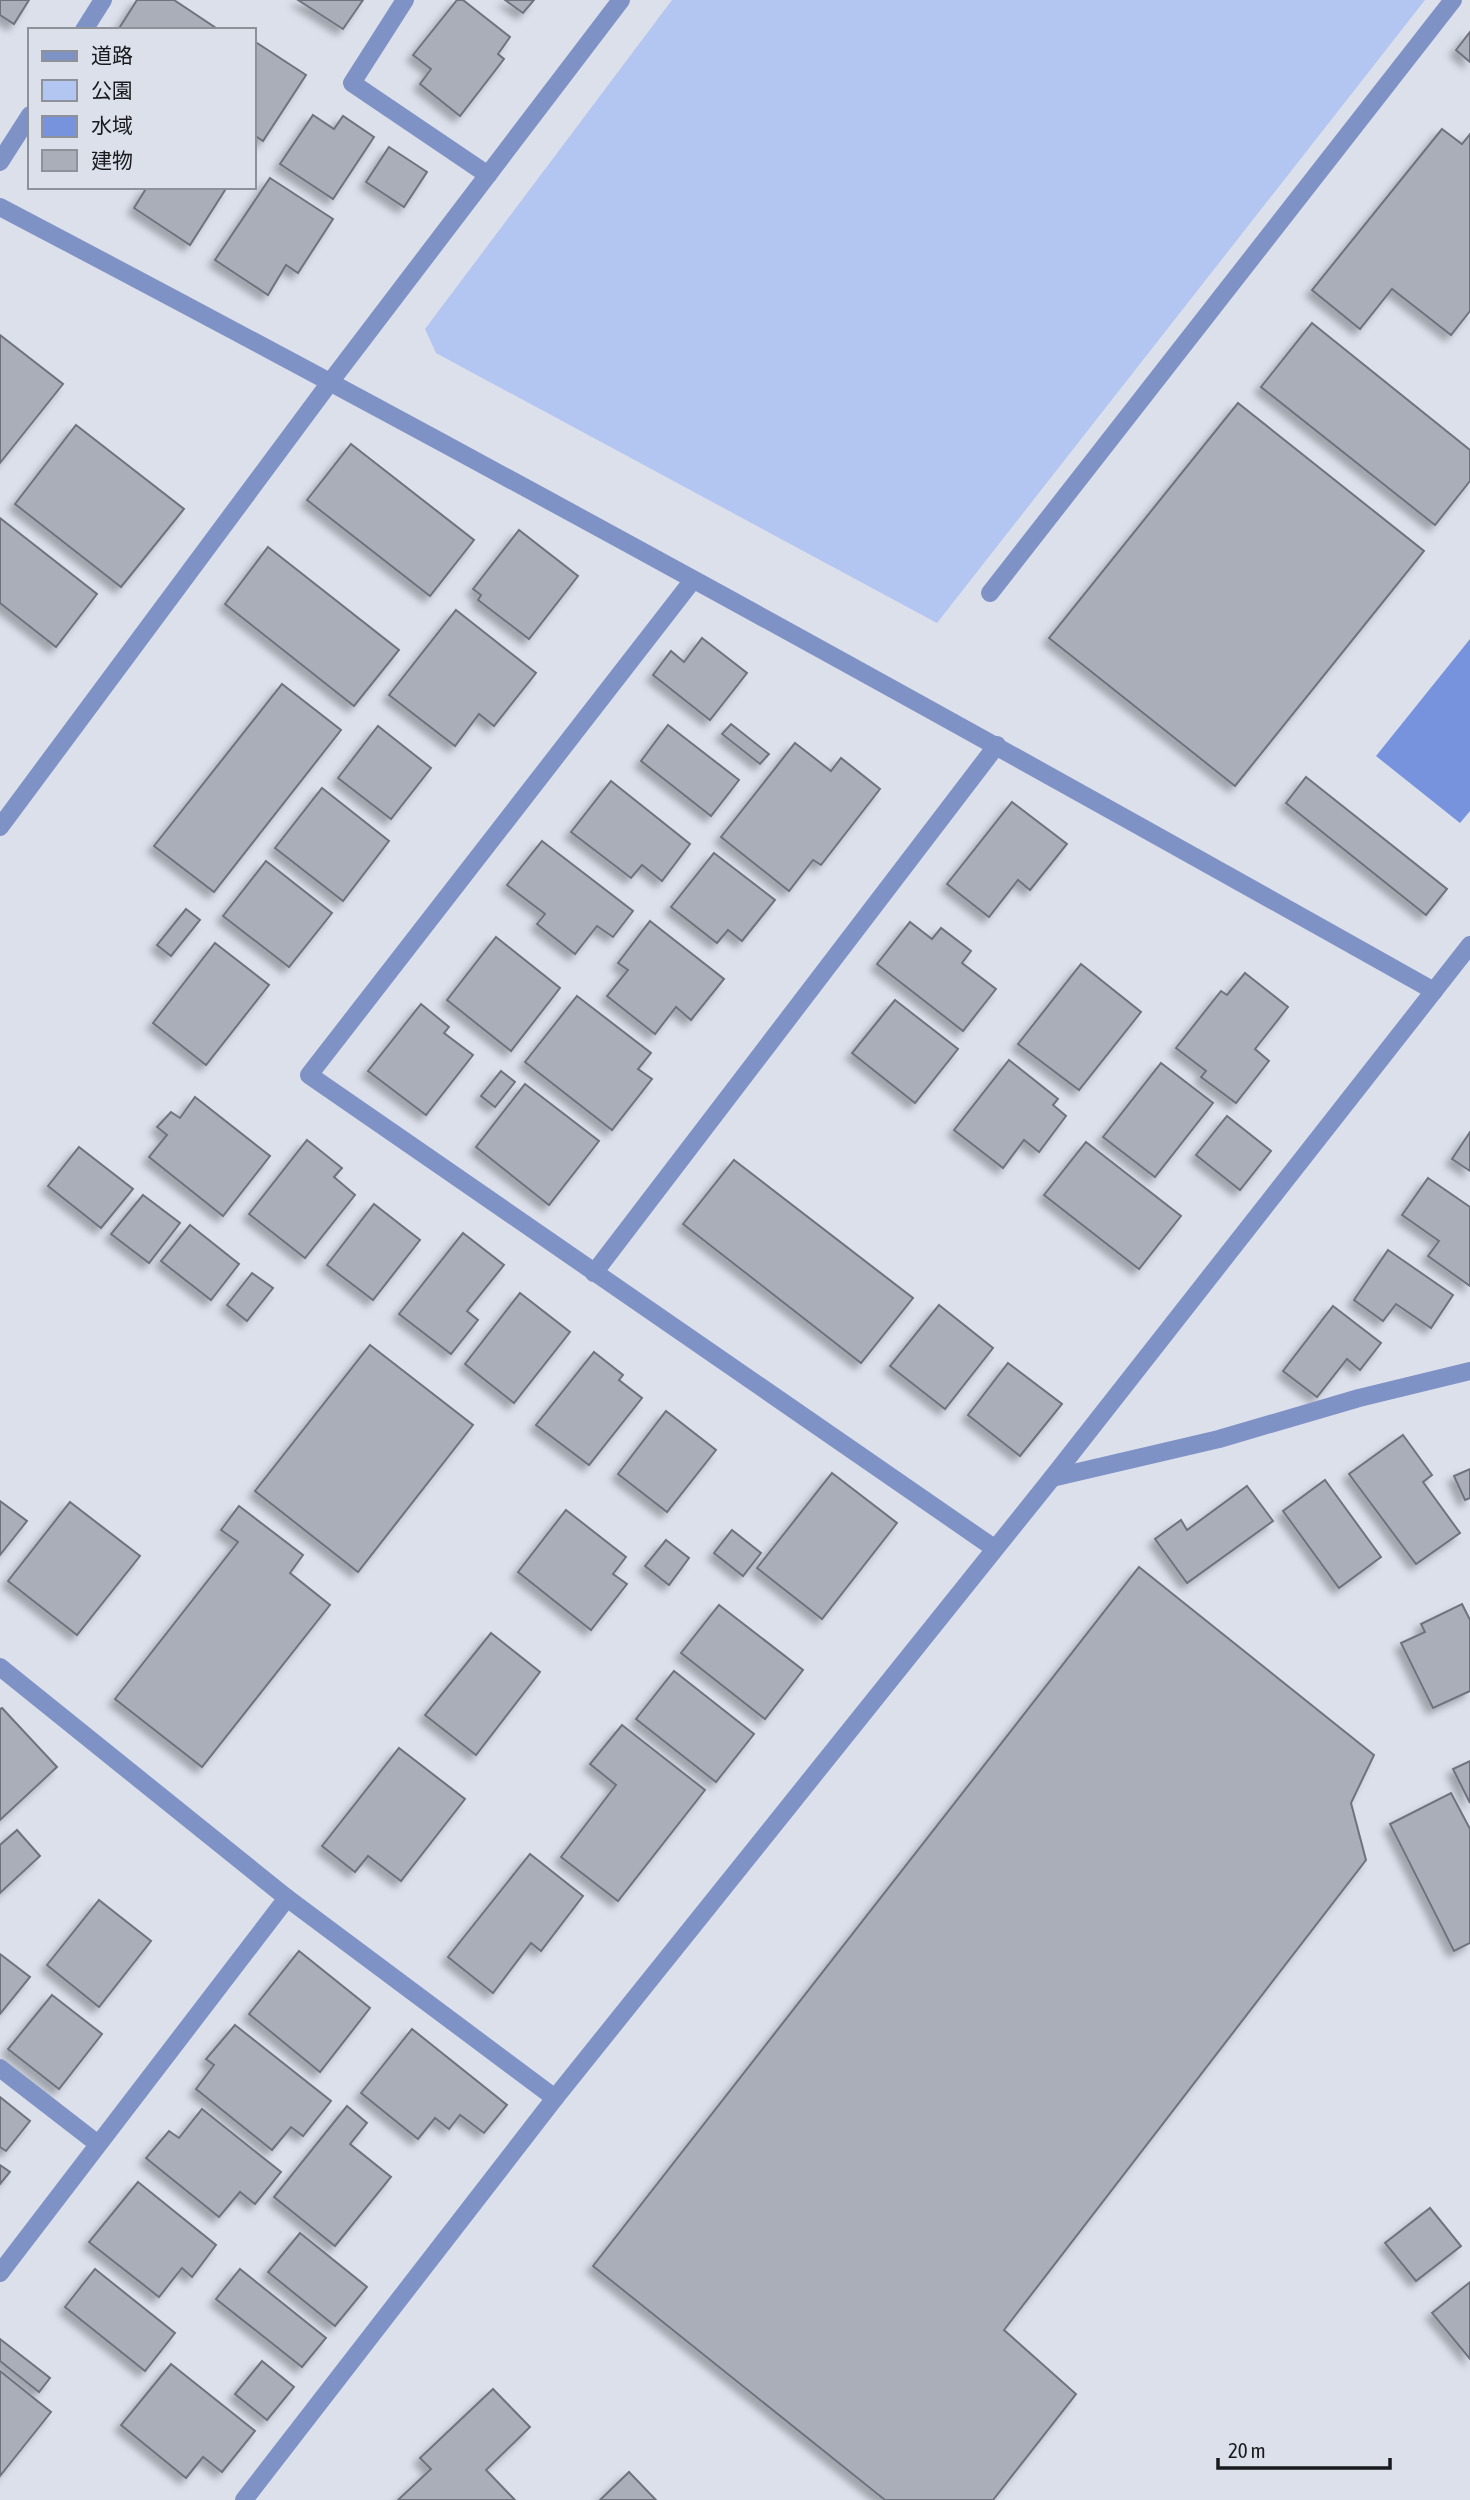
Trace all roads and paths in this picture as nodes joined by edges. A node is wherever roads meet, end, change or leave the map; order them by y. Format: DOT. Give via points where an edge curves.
graph roads {
  1 [pos="103,0"];
  2 [pos="405,0"];
  3 [pos="621,0"];
  4 [pos="1453,0"];
  5 [pos="85,28"];
  6 [pos="28,118"];
  7 [pos="0,162"];
  8 [pos="488,175"];
  9 [pos="0,207"];
  10 [pos="331,381"];
  11 [pos="693,580"];
  12 [pos="990,593"];
  13 [pos="997,745"];
  14 [pos="0,827"];
  15 [pos="1470,945"];
  16 [pos="1434,991"];
  17 [pos="594,1273"];
  18 [pos="1470,1371"];
  19 [pos="1052,1478"];
  20 [pos="994,1548"];
  21 [pos="0,1667"];
  22 [pos="286,1898"];
  23 [pos="0,2068"];
  24 [pos="555,2098"];
  25 [pos="99,2144"];
  26 [pos="0,2273"];
  27 [pos="244,2500"];
  1 -- 5 [label="street"];
  2 -- 8 [label="street" via="352,83"];
  3 -- 8 [label="street"];
  4 -- 12 [label="street"];
  6 -- 7 [label="street"];
  8 -- 10 [label="street"];
  9 -- 10 [label="street"];
  10 -- 11 [label="street"];
  10 -- 14 [label="street"];
  11 -- 13 [label="street"];
  11 -- 17 [label="street" via="309,1075"];
  13 -- 16 [label="street"];
  13 -- 17 [label="street"];
  15 -- 16 [label="street"];
  16 -- 19 [label="street"];
  17 -- 20 [label="street"];
  18 -- 19 [label="street" via="1219,1439"];
  19 -- 20 [label="street"];
  20 -- 24 [label="street"];
  21 -- 22 [label="street"];
  22 -- 24 [label="street"];
  22 -- 25 [label="street"];
  23 -- 25 [label="street"];
  24 -- 27 [label="street"];
  25 -- 26 [label="street"];
}
